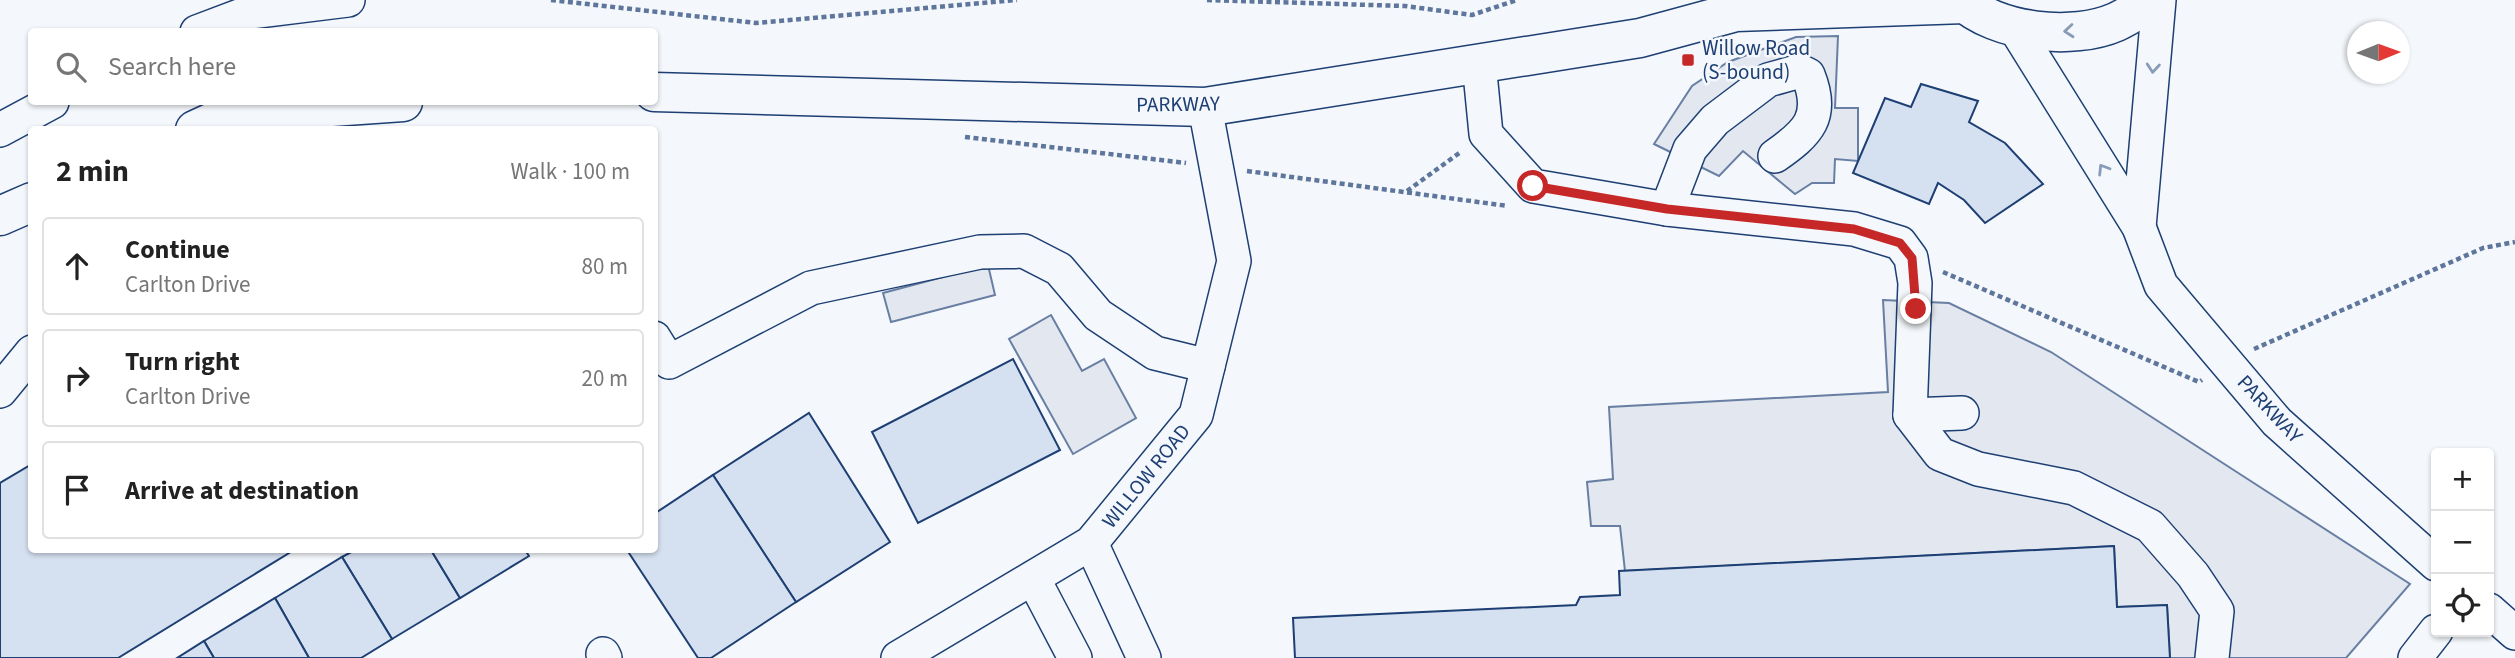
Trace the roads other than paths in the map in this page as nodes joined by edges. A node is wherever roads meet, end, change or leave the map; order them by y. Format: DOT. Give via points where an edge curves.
graph roads {
  1 [pos="348,0"];
  2 [pos="2156,0"];
  3 [pos="1963,2"];
  4 [pos="1745,6"];
  5 [pos="289,20"];
  6 [pos="2015,27"];
  7 [pos="208,28"];
  8 [pos="1479,64"];
  9 [pos="658,92"];
  10 [pos="46,105"];
  11 [pos="312,105"];
  12 [pos="1205,107"];
  13 [pos="204,126"];
  14 [pos="0,130"];
  15 [pos="1775,156"];
  16 [pos="28,204"];
  17 [pos="1667,209"];
  18 [pos="0,216"];
  19 [pos="2139,227"];
  20 [pos="28,357"];
  21 [pos="659,357"];
  22 [pos="1208,366"];
  23 [pos="0,391"];
  24 [pos="1962,412"];
  25 [pos="1910,415"];
  26 [pos="1091,543"];
  27 [pos="2431,560"];
  28 [pos="1033,578"];
  29 [pos="2494,614"];
  30 [pos="2515,633"];
  31 [pos="2431,637"];
  32 [pos="898,658"];
  33 [pos="1075,658"];
  34 [pos="1144,658"];
  35 [pos="2212,658"];
  36 [pos="2415,658"];
  1 -- 5 [label="street"];
  2 -- 6 [label="main road, one-way" via="2115,23 2066,33"];
  2 -- 19 [label="street, one-way"];
  3 -- 4 [label="main road, PARKWAY"];
  3 -- 6 [label="main road"];
  4 -- 8 [label="main road, PARKWAY" via="1640,38"];
  5 -- 7 [label="street" via="250,12"];
  19 -- 6 [label="street, one-way"];
  8 -- 12 [label="main road, PARKWAY"];
  8 -- 17 [label="street" via="1486,134 1533,186"];
  9 -- 12 [label="main road, PARKWAY"];
  10 -- 14 [label="street"];
  11 -- 13 [label="main road" via="230,114"];
  12 -- 22 [label="street, WILLOW ROAD" via="1234,261"];
  15 -- 17 [label="street" via="1813,123 1814,89 1808,75 1800,71 1768,80 1715,120 1690,149"];
  16 -- 18 [label="main road"];
  17 -- 25 [label="street" via="1854,229 1900,243 1912,258 1916,309"];
  19 -- 27 [label="street, PARKWAY" via="2161,285 2277,422"];
  20 -- 23 [label="street"];
  21 -- 22 [label="street" via="811,288 980,252 1024,251 1059,269 1098,315 1155,353"];
  22 -- 26 [label="street, WILLOW ROAD" via="1196,415"];
  24 -- 25 [label="street"];
  25 -- 35 [label="street" via="1940,454 1978,468 2074,488 2150,526 2217,611"];
  26 -- 28 [label="street, WILLOW ROAD"];
  26 -- 34 [label="street"];
  28 -- 32 [label="street, WILLOW ROAD"];
  28 -- 33 [label="street"];
  29 -- 30 [label="street"];
  31 -- 36 [label="street"];
}
